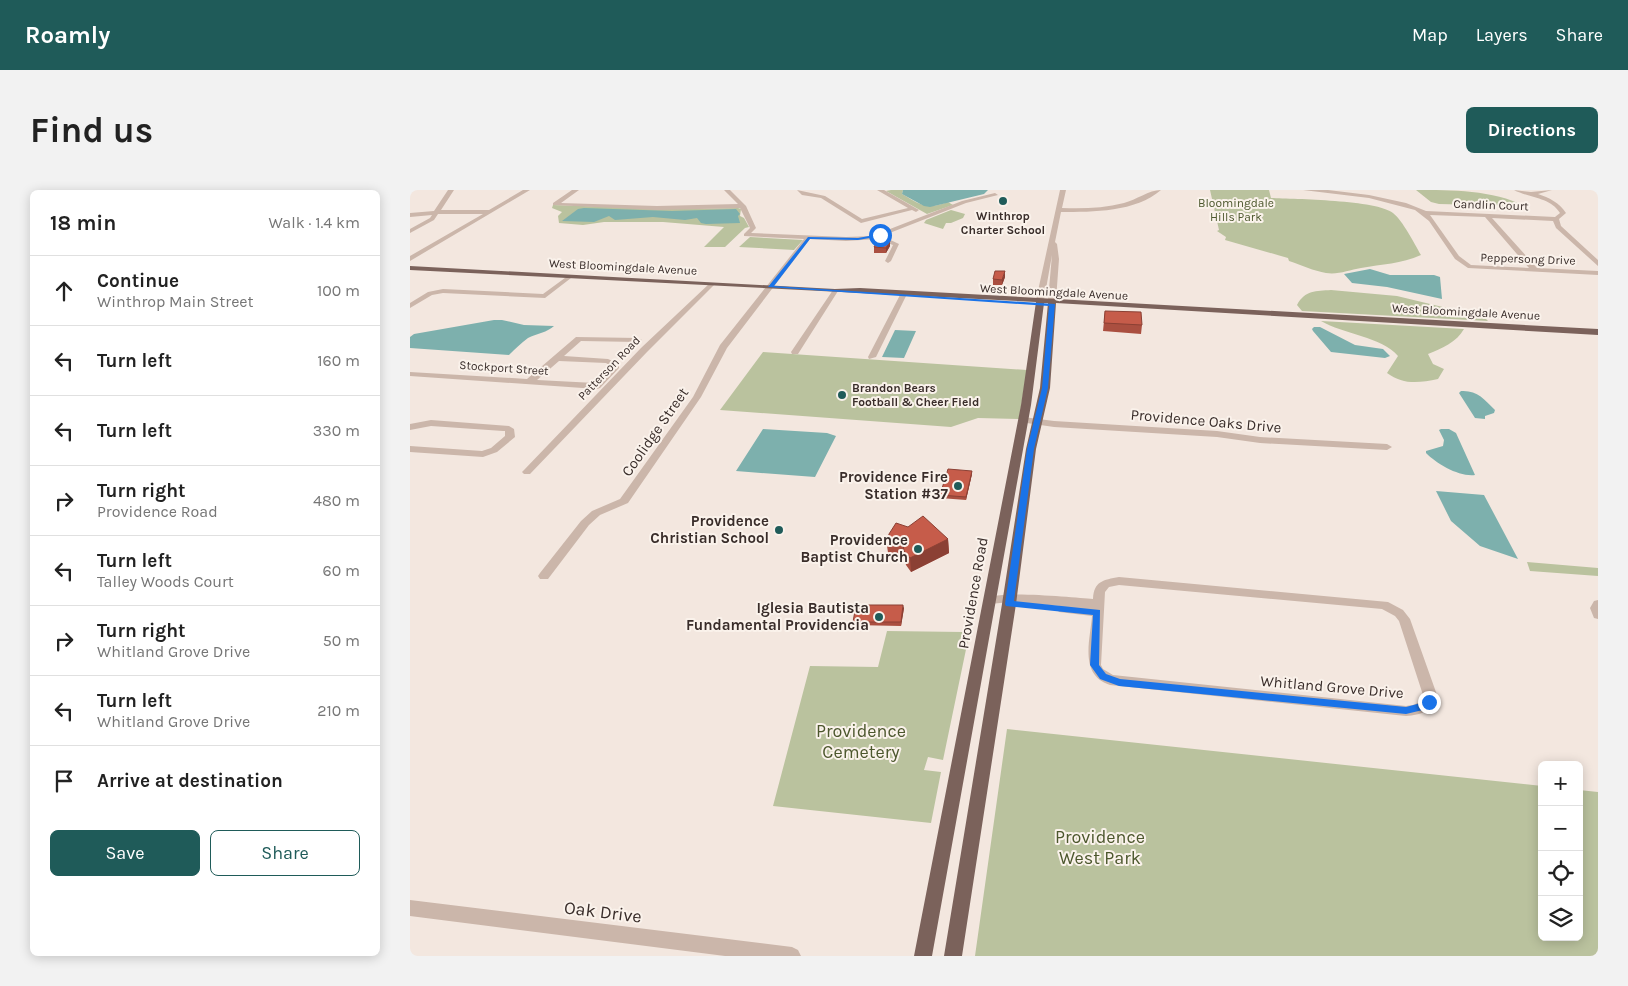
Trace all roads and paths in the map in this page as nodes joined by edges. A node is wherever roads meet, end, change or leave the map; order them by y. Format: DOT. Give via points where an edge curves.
graph roads {
  1 [pos="451,190"];
  2 [pos="527,190"];
  3 [pos="576,190"];
  4 [pos="727,190"];
  5 [pos="800,190"];
  6 [pos="880,190"];
  7 [pos="1063,190"];
  8 [pos="1158,190"];
  9 [pos="1306,190"];
  10 [pos="1362,190"];
  11 [pos="1517,190"];
  12 [pos="1549,190"];
  13 [pos="1355,194"];
  14 [pos="1530,194"];
  15 [pos="996,196"];
  16 [pos="743,206"];
  17 [pos="913,208"];
  18 [pos="1059,208"];
  19 [pos="436,212"];
  20 [pos="490,212"];
  21 [pos="1426,214"];
  22 [pos="410,215"];
  23 [pos="928,216"];
  24 [pos="1487,216"];
  25 [pos="1556,219"];
  26 [pos="410,231"];
  27 [pos="876,236"];
  28 [pos="1054,237"];
  29 [pos="809,238"];
  30 [pos="410,259"];
  31 [pos="888,261"];
  32 [pos="1598,264"];
  33 [pos="410,268"];
  34 [pos="1535,270"];
  35 [pos="1598,273"];
  36 [pos="570,276"];
  37 [pos="712,284"];
  38 [pos="771,287"];
  39 [pos="835,291"];
  40 [pos="901,294"];
  41 [pos="410,297"];
  42 [pos="423,298"];
  43 [pos="1040,302"];
  44 [pos="1052,302"];
  45 [pos="410,306"];
  46 [pos="1598,332"];
  47 [pos="638,340"];
  48 [pos="795,352"];
  49 [pos="872,357"];
  50 [pos="556,358"];
  51 [pos="410,374"];
  52 [pos="529,382"];
  53 [pos="1023,420"];
  54 [pos="1038,422"];
  55 [pos="410,427"];
  56 [pos="1387,448"];
  57 [pos="410,449"];
  58 [pos="527,472"];
  59 [pos="544,576"];
  60 [pos="990,600"];
  61 [pos="1010,601"];
  62 [pos="1598,604"];
  63 [pos="1098,608"];
  64 [pos="1598,615"];
  65 [pos="410,908"];
  66 [pos="792,956"];
  67 [pos="923,956"];
  68 [pos="953,956"];
  1 -- 19 [label="street"];
  2 -- 20 [label="street"];
  3 -- 16 [label="street" via="555,204 666,208"];
  4 -- 16 [label="street"];
  5 -- 17 [label="street" via="804,194 823,197 861,221"];
  6 -- 17 [label="street"];
  7 -- 18 [label="street, Providence Road"];
  8 -- 18 [label="street" via="1148,197 1089,211"];
  9 -- 13 [label="street"];
  10 -- 13 [label="street"];
  11 -- 14 [label="street"];
  12 -- 14 [label="street"];
  13 -- 21 [label="street" via="1391,201"];
  14 -- 25 [label="street" via="1561,208 1563,213"];
  15 -- 23 [label="street" via="968,201"];
  16 -- 29 [label="street" via="753,228 746,235"];
  17 -- 23 [label="street"];
  18 -- 28 [label="street, Providence Road"];
  19 -- 20 [label="street"];
  19 -- 22 [label="street"];
  19 -- 26 [label="street" via="430,220"];
  20 -- 30 [label="street"];
  21 -- 24 [label="street, Candlin Court"];
  21 -- 34 [label="street, Peppersong Drive" via="1467,266"];
  23 -- 27 [label="street"];
  24 -- 25 [label="street, Candlin Court"];
  24 -- 34 [label="street"];
  25 -- 32 [label="street" via="1558,227"];
  27 -- 29 [label="street"];
  27 -- 31 [label="street" via="896,244"];
  28 -- 43 [label="street, Providence Road"];
  28 -- 44 [label="street, Providence Road" via="1056,260"];
  29 -- 38 [label="street, Coolidge Street"];
  33 -- 36 [label="main road, West Bloomingdale Avenue"];
  34 -- 35 [label="street, Peppersong Drive"];
  36 -- 37 [label="main road, West Bloomingdale Avenue"];
  36 -- 42 [label="street" via="545,296 443,291"];
  37 -- 38 [label="main road, West Bloomingdale Avenue"];
  37 -- 58 [label="street, Patterson Road"];
  38 -- 39 [label="main road, West Bloomingdale Avenue"];
  38 -- 59 [label="street, Coolidge Street" via="723,347 697,397 624,500 596,513 585,523"];
  39 -- 40 [label="main road, West Bloomingdale Avenue"];
  39 -- 40 [label="main road, West Bloomingdale Avenue"];
  39 -- 48 [label="street"];
  40 -- 43 [label="main road, West Bloomingdale Avenue"];
  40 -- 49 [label="street"];
  41 -- 42 [label="street"];
  42 -- 45 [label="street"];
  43 -- 44 [label="main road, West Bloomingdale Avenue"];
  43 -- 53 [label="main road, Providence Road"];
  44 -- 46 [label="main road, West Bloomingdale Avenue"];
  44 -- 54 [label="main road, Providence Road" via="1046,383"];
  47 -- 50 [label="street" via="579,339"];
  50 -- 52 [label="street"];
  50 -- 52 [label="street, Stockport Street" via="608,361 615,368 597,386"];
  51 -- 52 [label="street, Stockport Street"];
  53 -- 54 [label="street, Providence Oaks Drive"];
  53 -- 60 [label="main road, Providence Road"];
  54 -- 56 [label="street, Providence Oaks Drive"];
  54 -- 61 [label="main road, Providence Road" via="1031,449"];
  55 -- 57 [label="street" via="431,423 503,428 511,433 501,446 483,454"];
  60 -- 61 [label="street"];
  60 -- 67 [label="main road, Providence Road"];
  61 -- 63 [label="street"];
  61 -- 68 [label="main road, Providence Road"];
  62 -- 64 [label="street"];
  63 -- 63 [label="street, Whitland Grove Drive" via="1095,665 1098,672 1110,680 1406,710 1424,707 1429,702 1430,695 1404,619 1384,604 1119,581 1101,587"];
  65 -- 66 [label="street, Oak Drive"];
}
